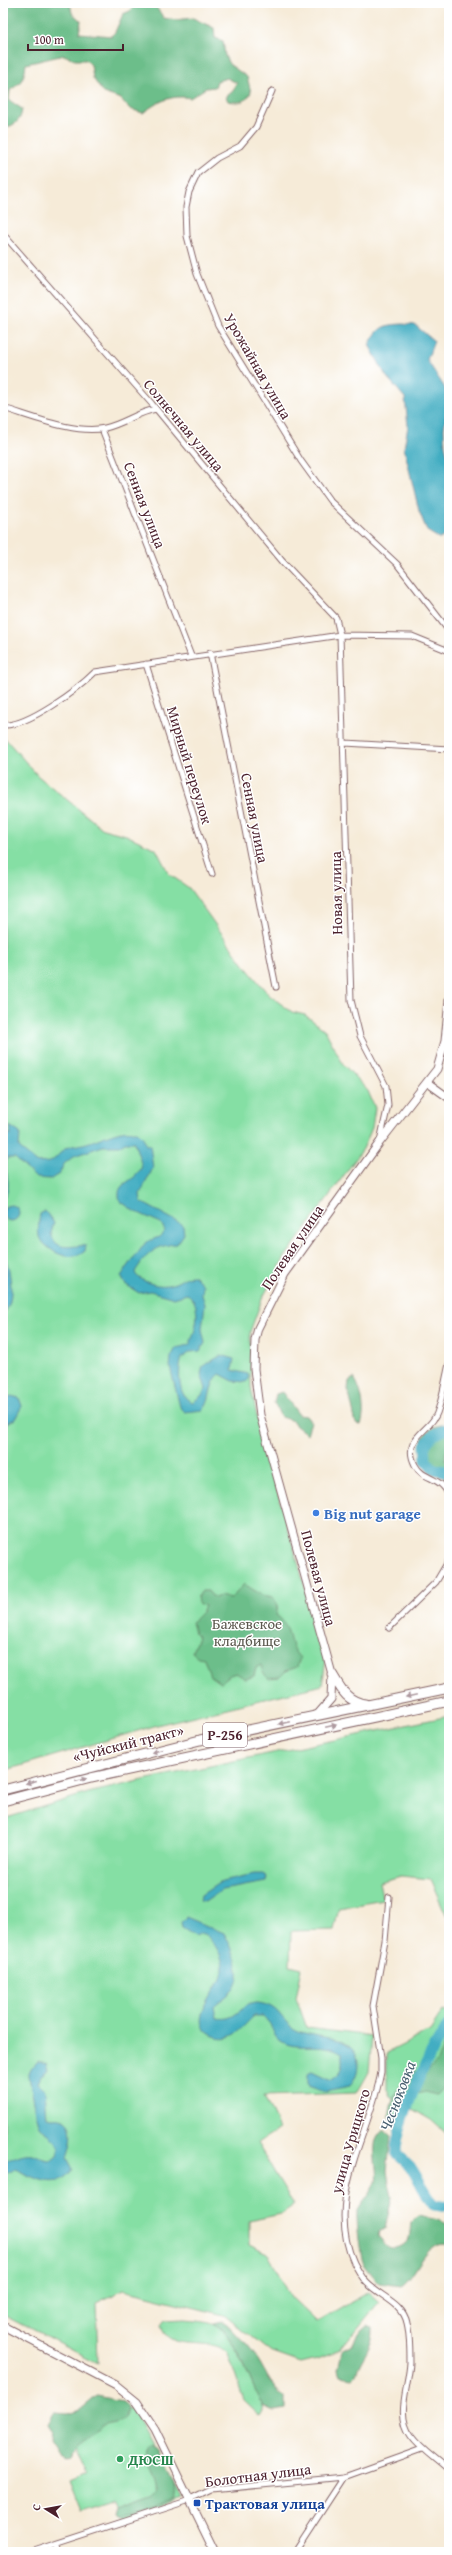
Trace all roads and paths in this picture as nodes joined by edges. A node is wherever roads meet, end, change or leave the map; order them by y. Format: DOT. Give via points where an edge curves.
graph roads {
  1 [pos="272,91"];
  2 [pos="3,234"];
  3 [pos="3,408"];
  4 [pos="156,409"];
  5 [pos="102,429"];
  6 [pos="449,631"];
  7 [pos="340,635"];
  8 [pos="449,650"];
  9 [pos="210,653"];
  10 [pos="191,656"];
  11 [pos="146,664"];
  12 [pos="3,725"];
  13 [pos="345,743"];
  14 [pos="449,750"];
  15 [pos="212,874"];
  16 [pos="276,987"];
  17 [pos="449,1000"];
  18 [pos="428,1083"];
  19 [pos="449,1098"];
  20 [pos="380,1142"];
  21 [pos="449,1364"];
  22 [pos="449,1497"];
  23 [pos="449,1560"];
  24 [pos="389,1628"];
  25 [pos="332,1674"];
  26 [pos="449,1688"];
  27 [pos="449,1701"];
  28 [pos="371,1705"];
  29 [pos="315,1716"];
  30 [pos="3,1790"];
  31 [pos="3,1801"];
  32 [pos="389,1897"];
  33 [pos="3,2326"];
  34 [pos="422,2449"];
  35 [pos="449,2471"];
  36 [pos="344,2477"];
  37 [pos="190,2500"];
  38 [pos="57,2545"];
  39 [pos="30,2552"];
  40 [pos="59,2552"];
  41 [pos="215,2552"];
  42 [pos="295,2552"];
  1 -- 6 [label="street, Урожайная улица" via="256,127 240,146 217,158 198,173 189,192 186,208 187,236 197,274 218,326 301,461 330,502 397,564"];
  2 -- 4 [label="street, Солнечная улица"];
  3 -- 5 [label="street" via="75,427"];
  4 -- 5 [label="street"];
  4 -- 7 [label="street, Солнечная улица" via="283,562 336,618"];
  5 -- 10 [label="street, Сенная улица"];
  7 -- 8 [label="street" via="412,636"];
  7 -- 9 [label="street"];
  7 -- 13 [label="street, Новая улица"];
  9 -- 10 [label="street"];
  9 -- 16 [label="street, Сенная улица"];
  10 -- 11 [label="street"];
  11 -- 12 [label="street" via="95,672 69,694 29,719"];
  11 -- 15 [label="street, Мирный переулок"];
  13 -- 14 [label="street"];
  13 -- 20 [label="street, Новая улица" via="351,1000 360,1036 386,1086 388,1105"];
  17 -- 18 [label="street, Полевая улица" via="441,1063"];
  18 -- 19 [label="street"];
  18 -- 20 [label="street, Полевая улица"];
  20 -- 25 [label="street, Полевая улица" via="285,1274 258,1328 254,1346 254,1376 260,1415"];
  21 -- 22 [label="street" via="437,1414 416,1439 412,1456 420,1472 434,1478 444,1487"];
  23 -- 24 [label="street" via="436,1582"];
  25 -- 28 [label="highway" via="349,1699 359,1704"];
  25 -- 29 [label="street, Полевая улица" via="331,1699"];
  26 -- 28 [label="highway, «Чуйский тракт» / Р-256, one-way"];
  31 -- 27 [label="highway, «Чуйский тракт» / Р-256, one-way" via="91,1778"];
  28 -- 29 [label="highway, «Чуйский тракт» / Р-256"];
  29 -- 30 [label="highway, «Чуйский тракт» / Р-256, one-way" via="200,1740"];
  32 -- 34 [label="street, улица Урицкого" via="385,1941 373,2006 381,2072 355,2156 343,2217 354,2261 360,2273 367,2283 399,2307 404,2315 410,2362 402,2410 404,2425"];
  33 -- 37 [label="street" via="127,2392 155,2429"];
  34 -- 35 [label="street, улица Урицкого"];
  34 -- 36 [label="street, Болотная улица"];
  36 -- 37 [label="street, Болотная улица" via="211,2490"];
  36 -- 42 [label="street"];
  37 -- 38 [label="street, Болотная улица"];
  37 -- 41 [label="street"];
  38 -- 39 [label="street, Болотная улица"];
  38 -- 40 [label="street"];
}
